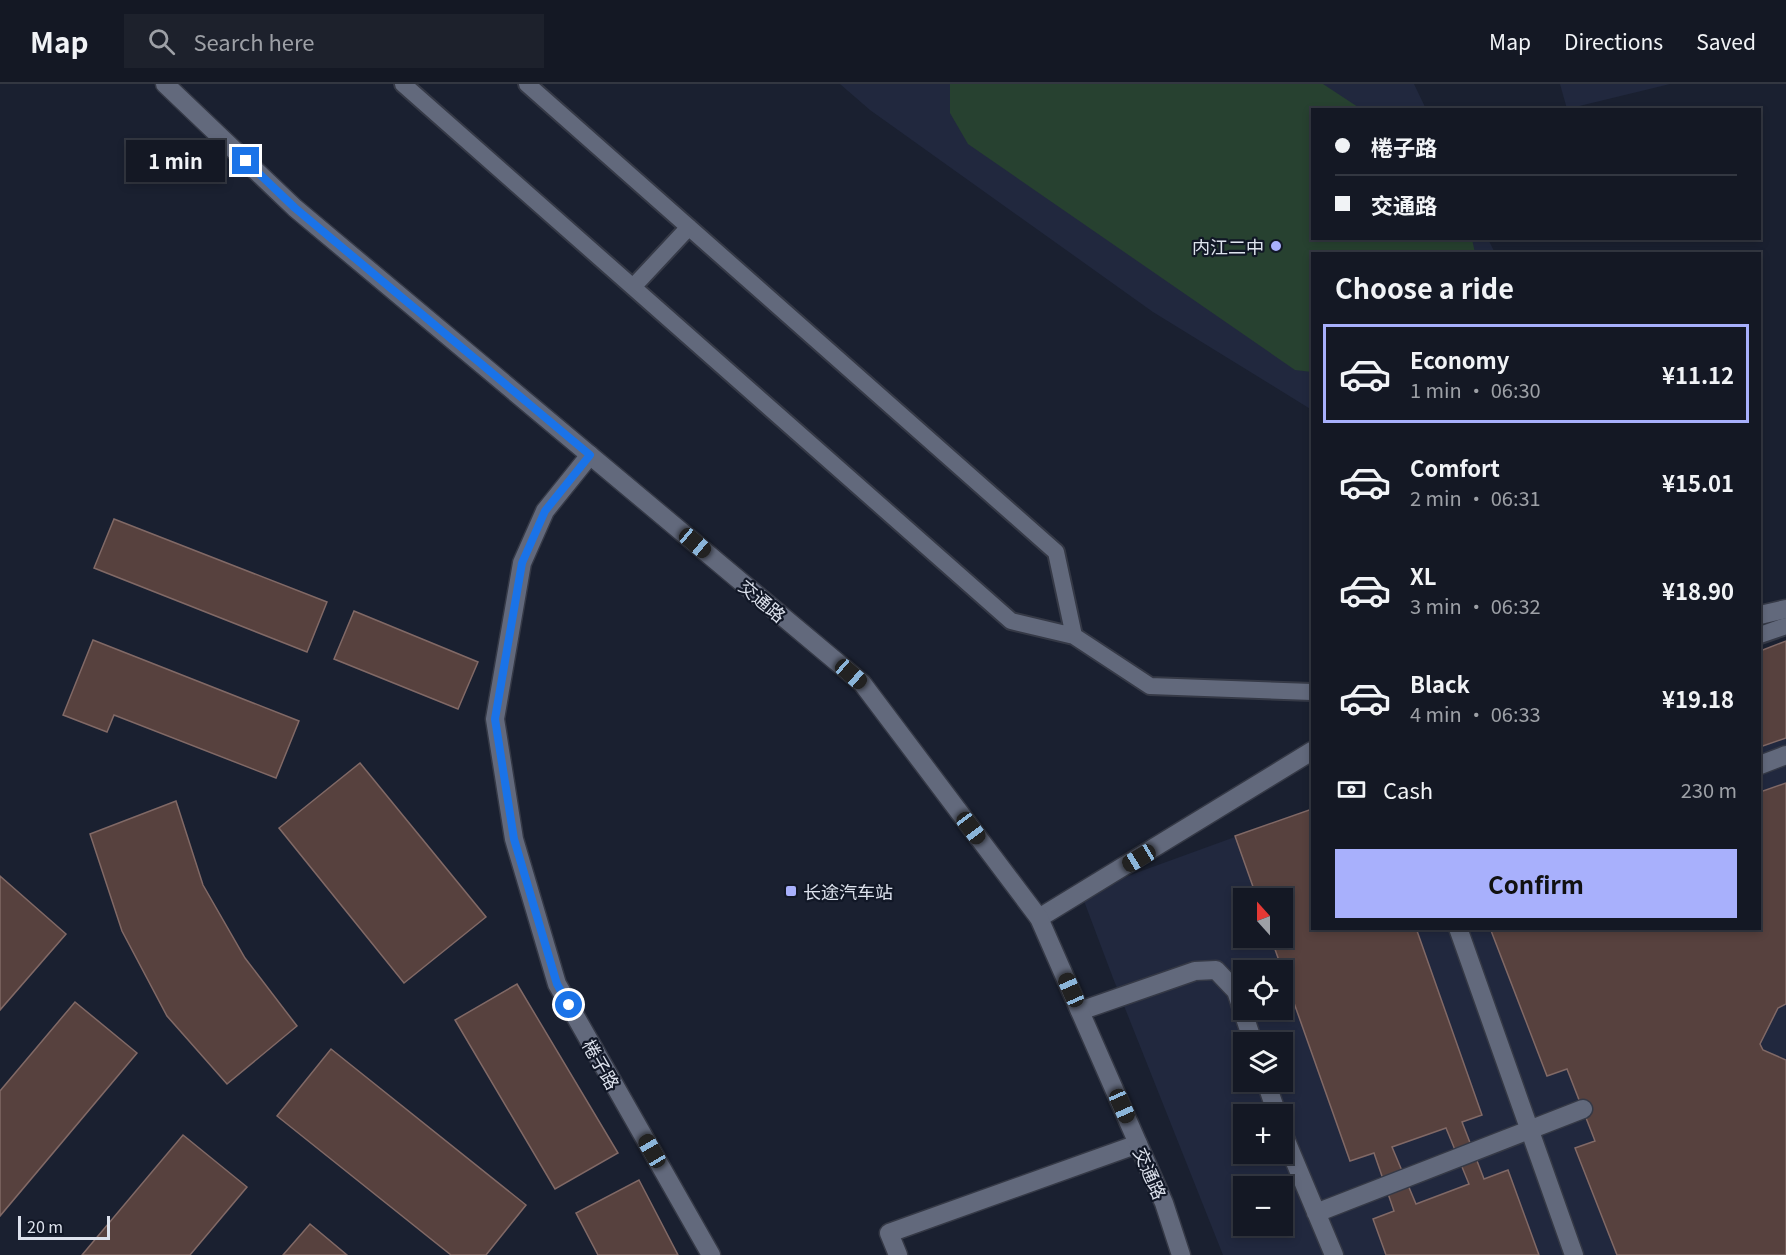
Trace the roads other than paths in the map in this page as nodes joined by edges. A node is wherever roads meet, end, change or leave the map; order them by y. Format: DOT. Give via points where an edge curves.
graph roads {
  1 [pos="165,84"];
  2 [pos="403,84"];
  3 [pos="527,84"];
  4 [pos="689,227"];
  5 [pos="633,287"];
  6 [pos="590,455"];
  7 [pos="1786,609"];
  8 [pos="1761,615"];
  9 [pos="1786,626"];
  10 [pos="1761,635"];
  11 [pos="1074,636"];
  12 [pos="1311,692"];
  13 [pos="1311,752"];
  14 [pos="1786,755"];
  15 [pos="1761,765"];
  16 [pos="1039,918"];
  17 [pos="1459,930"];
  18 [pos="1080,1011"];
  19 [pos="1250,1032"];
  20 [pos="1583,1109"];
  21 [pos="1529,1132"];
  22 [pos="1138,1144"];
  23 [pos="1293,1158"];
  24 [pos="1316,1213"];
  25 [pos="711,1255"];
  26 [pos="898,1255"];
  27 [pos="1181,1255"];
  28 [pos="1334,1255"];
  29 [pos="1574,1255"];
  1 -- 6 [label="street, 交通路" via="295,208"];
  2 -- 5 [label="lane"];
  3 -- 4 [label="lane"];
  4 -- 5 [label="lane"];
  4 -- 11 [label="lane" via="1056,552"];
  5 -- 11 [label="lane" via="1011,621"];
  6 -- 16 [label="street, 交通路" via="862,683"];
  6 -- 25 [label="street, 棬子路" via="545,511 522,563 495,719 514,839 557,984"];
  7 -- 8 [label="street"];
  9 -- 10 [label="lane"];
  11 -- 12 [label="lane" via="1150,686"];
  13 -- 16 [label="street"];
  14 -- 15 [label="street"];
  16 -- 18 [label="street, 交通路"];
  17 -- 21 [label="street"];
  18 -- 19 [label="street" via="1196,971 1216,970 1236,991"];
  18 -- 22 [label="street, 交通路"];
  20 -- 21 [label="street"];
  21 -- 24 [label="street"];
  21 -- 29 [label="street"];
  22 -- 26 [label="street" via="889,1233"];
  22 -- 27 [label="street, 交通路"];
  23 -- 24 [label="street"];
  24 -- 28 [label="street"];
}
